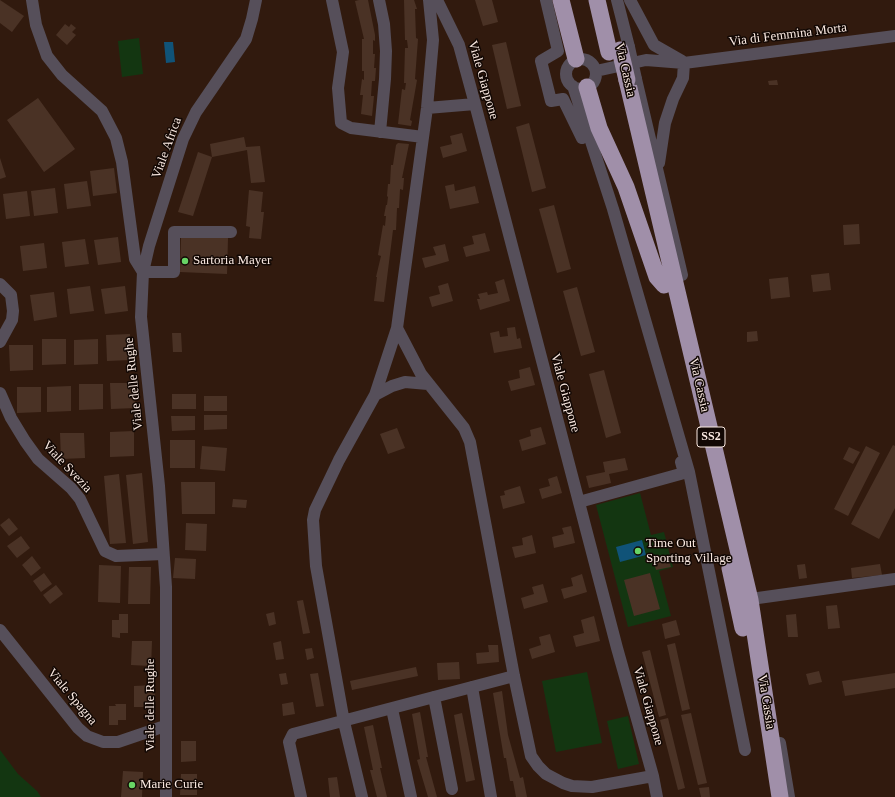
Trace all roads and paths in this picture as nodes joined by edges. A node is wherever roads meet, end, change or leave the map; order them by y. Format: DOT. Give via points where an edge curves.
graph roads {
  1 [pos="32,0"];
  2 [pos="256,0"];
  3 [pos="332,0"];
  4 [pos="379,0"];
  5 [pos="429,0"];
  6 [pos="437,0"];
  7 [pos="546,0"];
  8 [pos="556,0"];
  9 [pos="561,0"];
  10 [pos="597,0"];
  11 [pos="608,0"];
  12 [pos="617,0"];
  13 [pos="630,0"];
  14 [pos="895,36"];
  15 [pos="654,45"];
  16 [pos="620,50"];
  17 [pos="574,60"];
  18 [pos="646,60"];
  19 [pos="684,63"];
  20 [pos="596,71"];
  21 [pos="627,80"];
  22 [pos="580,87"];
  23 [pos="476,104"];
  24 [pos="427,108"];
  25 [pos="380,132"];
  26 [pos="423,137"];
  27 [pos="658,168"];
  28 [pos="230,232"];
  29 [pos="143,272"];
  30 [pos="0,284"];
  31 [pos="664,285"];
  32 [pos="397,328"];
  33 [pos="0,342"];
  34 [pos="428,384"];
  35 [pos="0,393"];
  36 [pos="375,395"];
  37 [pos="579,502"];
  38 [pos="163,554"];
  39 [pos="895,579"];
  40 [pos="758,598"];
  41 [pos="0,630"];
  42 [pos="514,676"];
  43 [pos="472,687"];
  44 [pos="434,697"];
  45 [pos="392,709"];
  46 [pos="344,722"];
  47 [pos="165,726"];
  48 [pos="745,750"];
  49 [pos="653,776"];
  50 [pos="567,784"];
  51 [pos="452,789"];
  52 [pos="600,791"];
  53 [pos="166,797"];
  54 [pos="301,797"];
  55 [pos="362,797"];
  56 [pos="411,797"];
  57 [pos="491,797"];
  58 [pos="567,797"];
  59 [pos="657,797"];
  60 [pos="769,797"];
  61 [pos="780,797"];
  62 [pos="789,797"];
  1 -- 29 [label="street, Viale delle Rughe" via="36,25 47,56 62,75 102,111 116,138 122,162 135,259"];
  2 -- 29 [label="street, Viale Africa" via="246,39 196,112 183,139"];
  3 -- 25 [label="street" via="343,52 338,88 339,121 351,128"];
  4 -- 25 [label="street" via="386,51 386,79"];
  5 -- 24 [label="street" via="433,40"];
  6 -- 23 [label="street, Viale Giappone" via="459,44"];
  7 -- 37 [label="street" via="558,50 541,62 551,101 564,99 585,143 684,473"];
  8 -- 17 [label="street"];
  9 -- 17 [label="highway"];
  10 -- 16 [label="highway, Via Cassia / SS2"];
  11 -- 16 [label="highway, Via Cassia / SS2"];
  12 -- 16 [label="street"];
  13 -- 15 [label="street"];
  14 -- 19 [label="street, Via di Femmina Morta"];
  15 -- 18 [label="street"];
  15 -- 19 [label="street"];
  16 -- 21 [label="highway, Via Cassia / SS2, bridge"];
  17 -- 20 [label="street" via="591,62"];
  17 -- 22 [label="street" via="567,65 566,79"];
  18 -- 19 [label="street, Via di Femmina Morta"];
  18 -- 20 [label="street, Via di Femmina Morta"];
  19 -- 27 [label="street" via="683,78 665,123"];
  20 -- 22 [label="street" via="594,81"];
  21 -- 27 [label="street"];
  21 -- 31 [label="highway, Via Cassia / SS2"];
  21 -- 61 [label="highway, Via Cassia / SS2" via="750,600"];
  22 -- 31 [label="highway" via="626,187 657,277"];
  22 -- 48 [label="street" via="689,472"];
  23 -- 24 [label="street"];
  23 -- 37 [label="street, Viale Giappone"];
  24 -- 26 [label="street"];
  25 -- 26 [label="street"];
  26 -- 32 [label="street"];
  27 -- 40 [label="street"];
  28 -- 29 [label="street" via="174,232 174,272"];
  29 -- 38 [label="street, Viale delle Rughe" via="141,317 159,486"];
  30 -- 33 [label="street" via="9,292 13,312 12,320"];
  31 -- 60 [label="highway, Via Cassia / SS2" via="738,603"];
  32 -- 34 [label="street"];
  32 -- 36 [label="street"];
  34 -- 36 [label="street" via="405,382"];
  34 -- 42 [label="street" via="464,428 472,446"];
  35 -- 38 [label="street, Viale Svezia" via="11,418 38,459 80,499 105,552 116,556"];
  36 -- 46 [label="street" via="339,460 315,510 313,520 316,566"];
  37 -- 49 [label="street, Viale Giappone"];
  38 -- 47 [label="street, Viale delle Rughe" via="166,587"];
  39 -- 40 [label="street"];
  40 -- 62 [label="street"];
  41 -- 47 [label="street, Viale Spagna" via="87,736 104,742 118,742"];
  42 -- 43 [label="street"];
  42 -- 50 [label="street" via="531,756 546,774"];
  43 -- 44 [label="street"];
  43 -- 57 [label="street"];
  44 -- 45 [label="street"];
  44 -- 51 [label="street"];
  45 -- 46 [label="street"];
  45 -- 56 [label="street"];
  46 -- 54 [label="street" via="296,733 290,738"];
  46 -- 55 [label="street"];
  47 -- 53 [label="street, Viale delle Rughe"];
  49 -- 52 [label="street"];
  49 -- 59 [label="street, Viale Giappone"];
  50 -- 52 [label="street"];
  50 -- 58 [label="street"];
}
